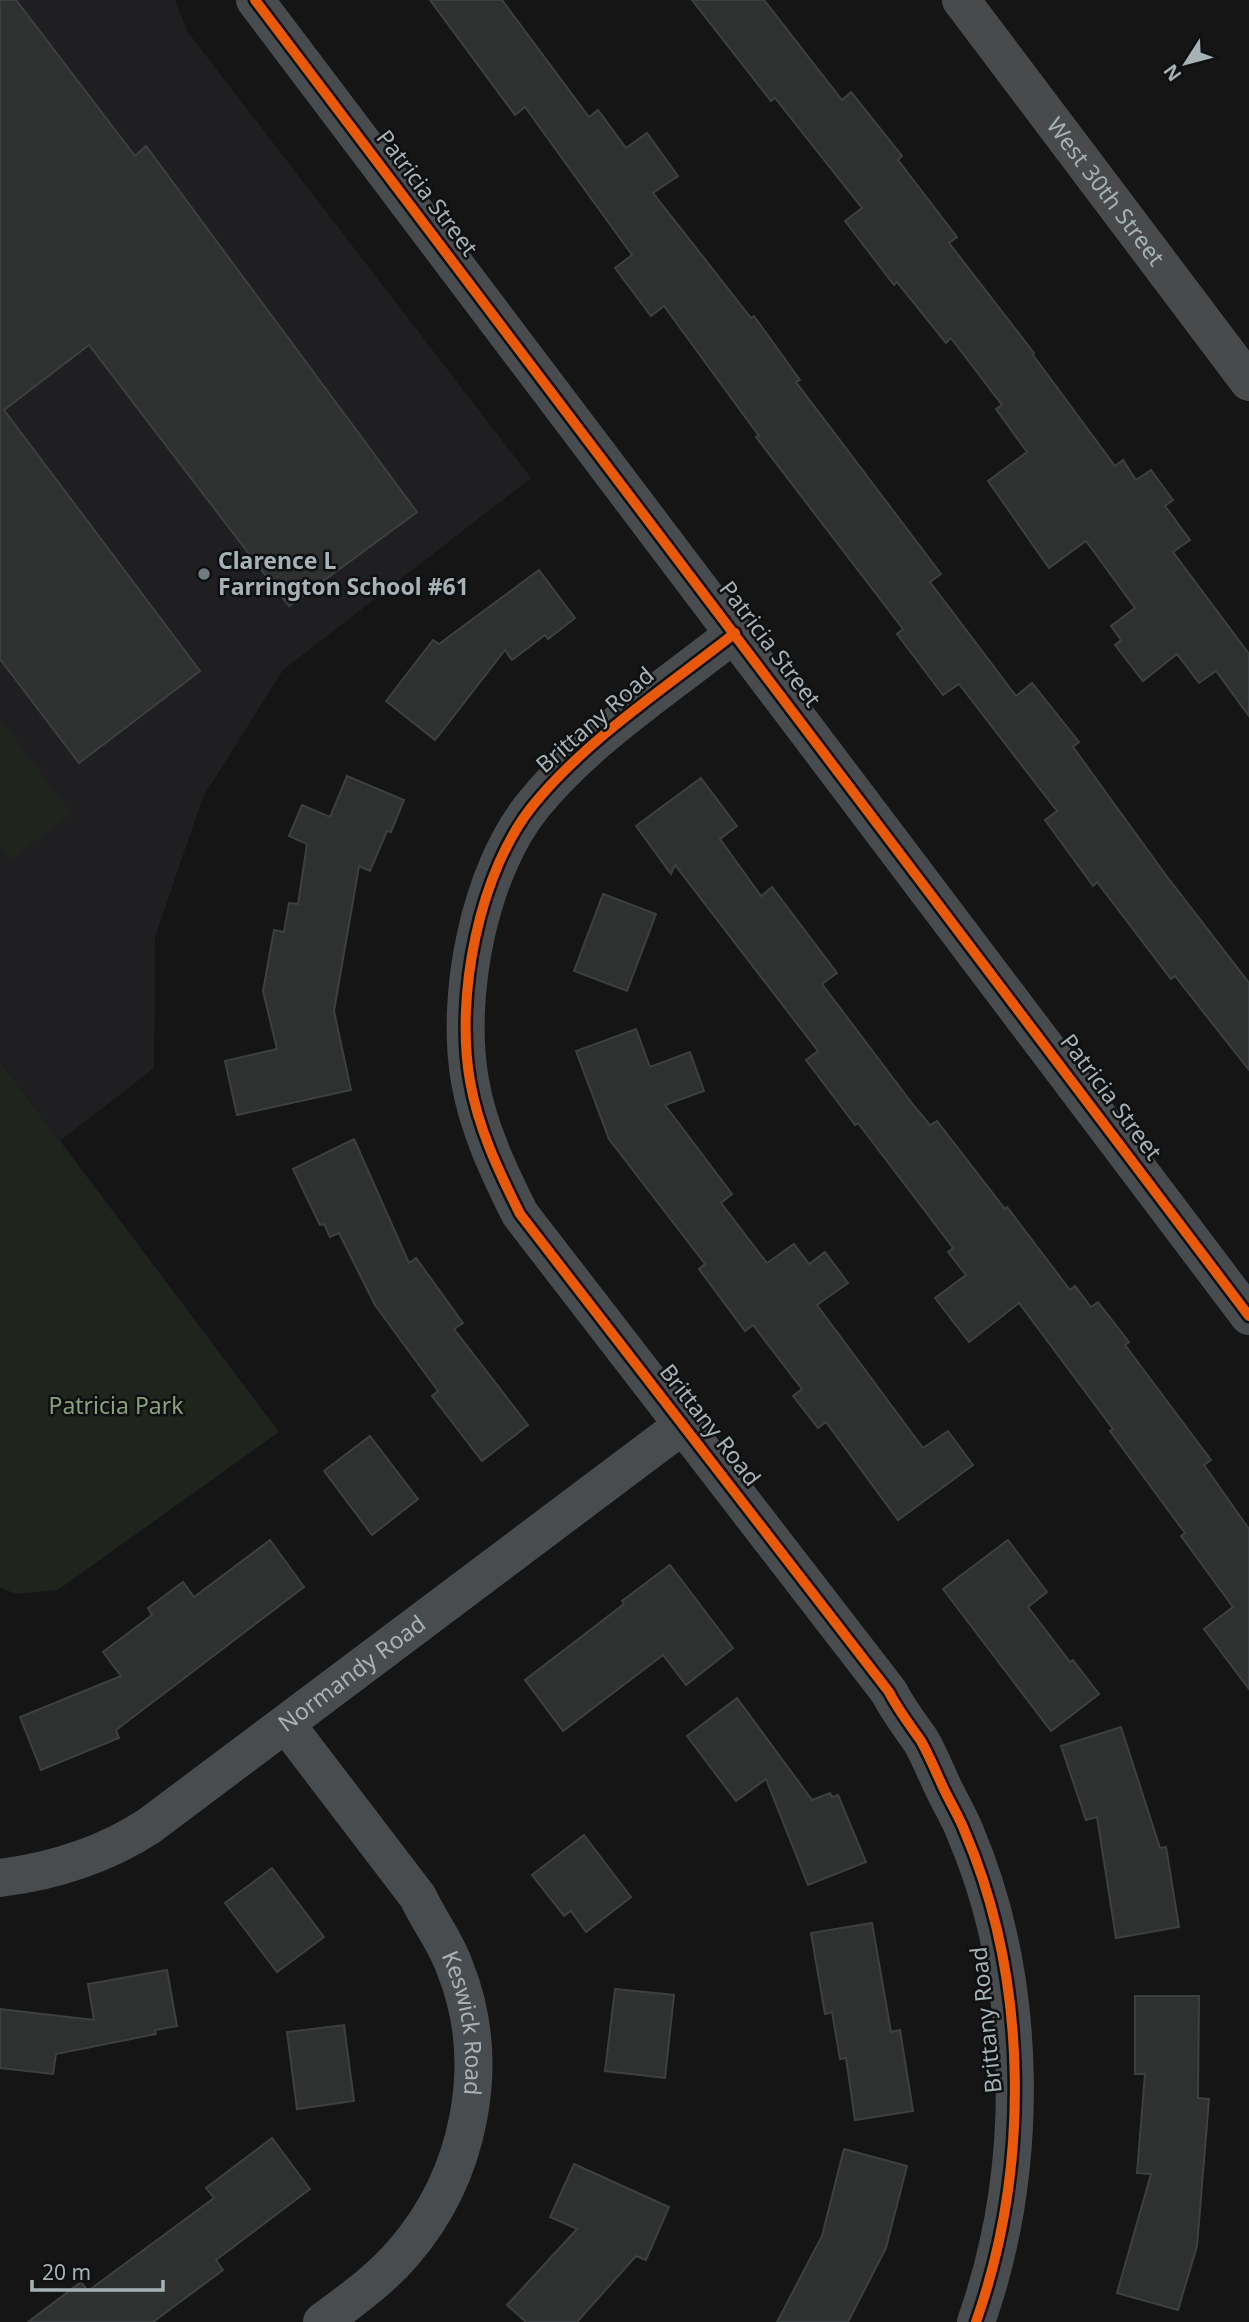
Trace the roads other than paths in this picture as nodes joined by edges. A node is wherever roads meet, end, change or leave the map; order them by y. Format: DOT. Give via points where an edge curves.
graph roads {
  1 [pos="255,0"];
  2 [pos="961,0"];
  3 [pos="1249,382"];
  4 [pos="735,633"];
  5 [pos="1249,1316"];
  6 [pos="683,1425"];
  7 [pos="286,1724"];
  8 [pos="0,1878"];
  9 [pos="322,2322"];
  10 [pos="976,2322"];
  1 -- 4 [label="street, Patricia Street"];
  2 -- 3 [label="main road, West 30th Street"];
  4 -- 5 [label="street, Patricia Street"];
  4 -- 6 [label="street, Brittany Road" via="575,759 526,815 489,884 467,1001 470,1083 493,1160 520,1214"];
  6 -- 7 [label="street, Normandy Road"];
  6 -- 10 [label="street, Brittany Road" via="889,1692 922,1743 980,1870 1005,1967 1016,2107 1006,2207"];
  7 -- 8 [label="street, Normandy Road" via="129,1839 64,1866"];
  7 -- 9 [label="street, Keswick Road" via="418,1897 438,1932 456,1968 467,2006 474,2066 468,2126 440,2201 390,2267"];
}
